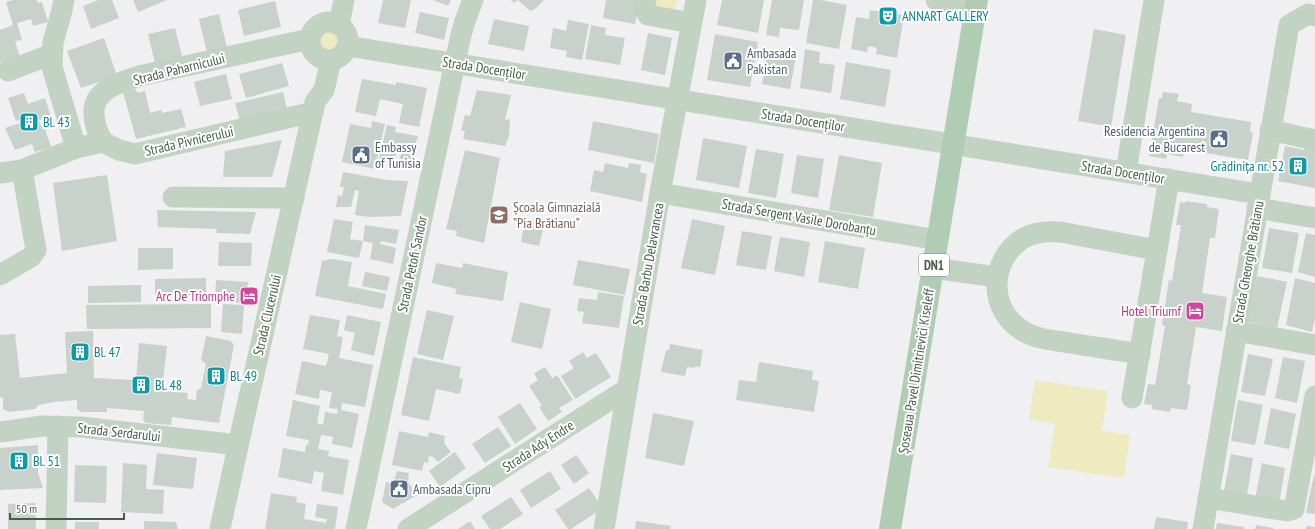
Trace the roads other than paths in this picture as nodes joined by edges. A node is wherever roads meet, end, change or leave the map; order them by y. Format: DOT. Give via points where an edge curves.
graph roads {
  1 [pos="64,0"];
  2 [pos="332,0"];
  3 [pos="344,0"];
  4 [pos="474,0"];
  5 [pos="646,0"];
  6 [pos="696,0"];
  7 [pos="936,0"];
  8 [pos="1154,0"];
  9 [pos="976,4"];
  10 [pos="1315,16"];
  11 [pos="691,23"];
  12 [pos="333,24"];
  13 [pos="348,46"];
  14 [pos="319,52"];
  15 [pos="52,54"];
  16 [pos="455,63"];
  17 [pos="8,71"];
  18 [pos="678,99"];
  19 [pos="314,107"];
  20 [pos="1270,130"];
  21 [pos="1315,140"];
  22 [pos="103,142"];
  23 [pos="953,144"];
  24 [pos="76,148"];
  25 [pos="22,170"];
  26 [pos="1126,172"];
  27 [pos="0,173"];
  28 [pos="1169,179"];
  29 [pos="660,193"];
  30 [pos="173,197"];
  31 [pos="294,198"];
  32 [pos="1258,201"];
  33 [pos="1315,218"];
  34 [pos="938,240"];
  35 [pos="1157,250"];
  36 [pos="933,268"];
  37 [pos="0,275"];
  38 [pos="997,277"];
  39 [pos="1236,331"];
  40 [pos="1315,345"];
  41 [pos="1140,354"];
  42 [pos="627,389"];
  43 [pos="1315,396"];
  44 [pos="1132,398"];
  45 [pos="58,426"];
  46 [pos="0,432"];
  47 [pos="238,445"];
  48 [pos="1208,498"];
  49 [pos="56,529"];
  50 [pos="220,529"];
  51 [pos="356,529"];
  52 [pos="408,529"];
  53 [pos="604,529"];
  54 [pos="890,529"];
  55 [pos="1203,529"];
  1 -- 15 [label="street" via="52,42"];
  2 -- 12 [label="street"];
  3 -- 12 [label="street"];
  4 -- 16 [label="street, Strada Petofi Sandor" via="465,21"];
  5 -- 11 [label="street" via="644,9 648,15"];
  6 -- 11 [label="street, Strada Barbu Delavrancea"];
  7 -- 9 [label="street"];
  8 -- 26 [label="street"];
  9 -- 23 [label="main road, Șoseaua Pavel Dimitrievici Kiseleff / DN1"];
  10 -- 20 [label="street, Strada Gheorghe Brătianu" via="1308,14 1289,25"];
  11 -- 18 [label="street, Strada Barbu Delavrancea"];
  12 -- 13 [label="street" via="346,33"];
  12 -- 14 [label="street" via="321,24 312,32"];
  13 -- 14 [label="street" via="342,55"];
  13 -- 16 [label="street, Strada Docenților"];
  14 -- 19 [label="street, Strada Clucerului" via="312,87"];
  14 -- 22 [label="street, Strada Paharnicului" via="140,76 117,84 102,93 93,107 97,132"];
  15 -- 17 [label="street"];
  15 -- 24 [label="street" via="52,67"];
  16 -- 18 [label="street, Strada Docenților"];
  16 -- 51 [label="street, Strada Petofi Sandor"];
  18 -- 23 [label="street, Strada Docenților"];
  18 -- 29 [label="street, Strada Barbu Delavrancea"];
  19 -- 22 [label="street, Strada Pivnicerului" via="135,154"];
  19 -- 31 [label="street, Strada Clucerului"];
  20 -- 21 [label="street"];
  20 -- 32 [label="street, Strada Gheorghe Brătianu"];
  22 -- 24 [label="street"];
  23 -- 26 [label="street, Strada Docenților"];
  23 -- 34 [label="main road, Șoseaua Pavel Dimitrievici Kiseleff / DN1"];
  24 -- 25 [label="street"];
  25 -- 27 [label="street"];
  25 -- 37 [label="street" via="36,250 31,257"];
  26 -- 28 [label="street, Strada Docenților"];
  28 -- 32 [label="street, Strada Docenților"];
  28 -- 35 [label="street"];
  29 -- 34 [label="street, Strada Sergent Vasile Dorobanțu"];
  29 -- 42 [label="street, Strada Barbu Delavrancea"];
  30 -- 31 [label="street"];
  31 -- 47 [label="street, Strada Clucerului"];
  32 -- 33 [label="street, Strada Docenților"];
  32 -- 39 [label="street, Strada Gheorghe Brătianu"];
  34 -- 36 [label="main road, Șoseaua Pavel Dimitrievici Kiseleff / DN1"];
  35 -- 38 [label="street" via="1060,232 1035,233 1022,239 1008,251 999,267"];
  35 -- 41 [label="street"];
  36 -- 38 [label="street"];
  36 -- 54 [label="main road, Șoseaua Pavel Dimitrievici Kiseleff / DN1"];
  38 -- 41 [label="street" via="997,292 1001,306 1010,320 1022,331 1042,338"];
  39 -- 40 [label="street"];
  39 -- 48 [label="street, Strada Gheorghe Brătianu"];
  41 -- 44 [label="street"];
  42 -- 52 [label="street, Strada Ady Endre"];
  42 -- 53 [label="street, Strada Barbu Delavrancea"];
  43 -- 48 [label="street" via="1294,509 1287,511"];
  45 -- 46 [label="street, Strada Serdarului"];
  45 -- 47 [label="street, Strada Serdarului"];
  45 -- 49 [label="street"];
  47 -- 50 [label="street, Strada Clucerului"];
  48 -- 55 [label="street, Strada Gheorghe Brătianu"];
}
